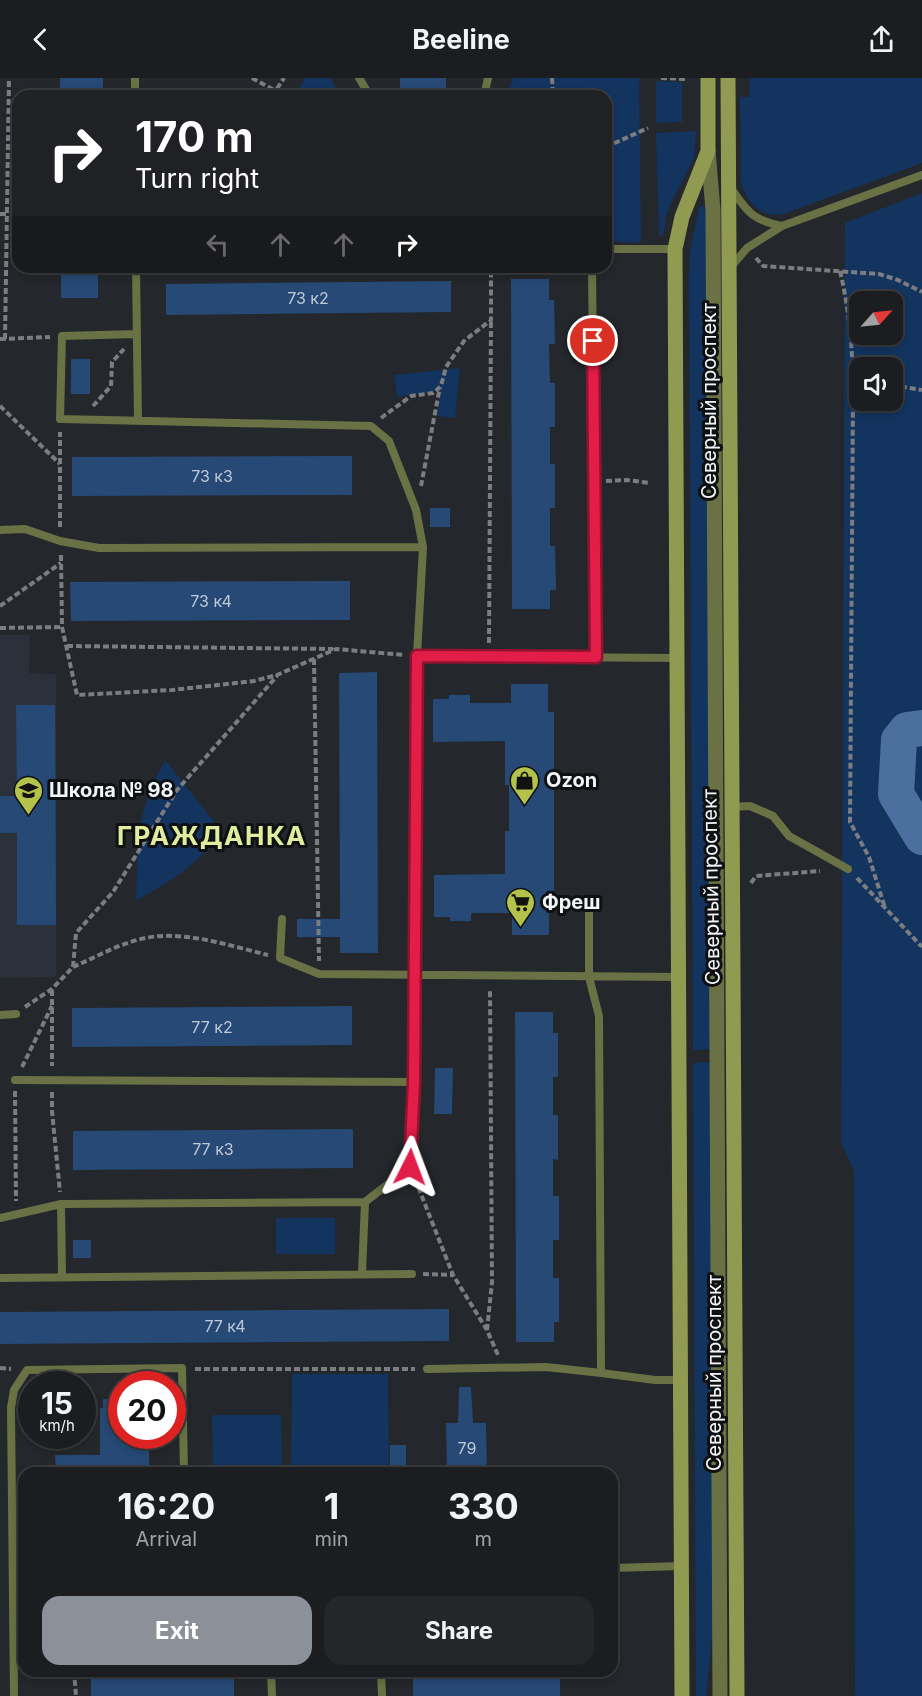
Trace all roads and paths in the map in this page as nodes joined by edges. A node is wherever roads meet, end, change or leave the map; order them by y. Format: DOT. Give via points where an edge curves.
graph roads {
  1 [pos="9,78"];
  2 [pos="252,78"];
  3 [pos="661,78"];
  4 [pos="708,78"];
  5 [pos="728,78"];
  6 [pos="688,79"];
  7 [pos="274,90"];
  8 [pos="648,128"];
  9 [pos="612,144"];
  10 [pos="708,150"];
  11 [pos="922,175"];
  12 [pos="729,186"];
  13 [pos="0,214"];
  14 [pos="8,214"];
  15 [pos="782,226"];
  16 [pos="747,248"];
  17 [pos="612,249"];
  18 [pos="675,249"];
  19 [pos="730,268"];
  20 [pos="840,271"];
  21 [pos="136,273"];
  22 [pos="491,273"];
  23 [pos="592,273"];
  24 [pos="922,292"];
  25 [pos="491,320"];
  26 [pos="137,334"];
  27 [pos="62,336"];
  28 [pos="3,339"];
  29 [pos="853,357"];
  30 [pos="441,386"];
  31 [pos="903,387"];
  32 [pos="922,390"];
  33 [pos="0,406"];
  34 [pos="93,407"];
  35 [pos="853,411"];
  36 [pos="138,420"];
  37 [pos="371,426"];
  38 [pos="60,465"];
  39 [pos="650,483"];
  40 [pos="594,486"];
  41 [pos="416,510"];
  42 [pos="0,530"];
  43 [pos="423,547"];
  44 [pos="62,562"];
  45 [pos="0,606"];
  46 [pos="62,627"];
  47 [pos="0,628"];
  48 [pos="67,646"];
  49 [pos="336,649"];
  50 [pos="417,656"];
  51 [pos="489,656"];
  52 [pos="596,657"];
  53 [pos="677,658"];
  54 [pos="314,659"];
  55 [pos="277,675"];
  56 [pos="77,694"];
  57 [pos="731,807"];
  58 [pos="848,869"];
  59 [pos="745,890"];
  60 [pos="885,908"];
  61 [pos="589,909"];
  62 [pos="282,919"];
  63 [pos="922,947"];
  64 [pos="280,958"];
  65 [pos="73,967"];
  66 [pos="319,974"];
  67 [pos="415,976"];
  68 [pos="490,977"];
  69 [pos="589,977"];
  70 [pos="679,977"];
  71 [pos="52,989"];
  72 [pos="52,1006"];
  73 [pos="16,1014"];
  74 [pos="0,1015"];
  75 [pos="15,1080"];
  76 [pos="52,1080"];
  77 [pos="414,1082"];
  78 [pos="410,1167"];
  79 [pos="365,1202"];
  80 [pos="61,1204"];
  81 [pos="16,1214"];
  82 [pos="0,1218"];
  83 [pos="362,1274"];
  84 [pos="412,1274"];
  85 [pos="453,1275"];
  86 [pos="62,1277"];
  87 [pos="0,1278"];
  88 [pos="487,1330"];
  89 [pos="182,1368"];
  90 [pos="504,1368"];
  91 [pos="427,1369"];
  92 [pos="601,1373"];
  93 [pos="681,1380"];
  94 [pos="184,1467"];
  95 [pos="681,1566"];
  96 [pos="618,1568"];
  97 [pos="74,1677"];
  98 [pos="271,1677"];
  99 [pos="381,1677"];
  100 [pos="14,1696"];
  101 [pos="76,1696"];
  102 [pos="272,1696"];
  103 [pos="381,1696"];
  104 [pos="682,1696"];
  105 [pos="720,1696"];
  106 [pos="736,1696"];
  1 -- 14 [label="path"];
  2 -- 7 [label="path"];
  3 -- 6 [label="path"];
  4 -- 10 [label="main road, Северный проспект"];
  5 -- 12 [label="main road, Северный проспект"];
  8 -- 9 [label="path"];
  10 -- 18 [label="main road, Северный проспект" via="682,217"];
  10 -- 105 [label="street, Северный проспект" via="713,210"];
  11 -- 15 [label="lane"];
  12 -- 15 [label="lane" via="748,212 763,222"];
  12 -- 19 [label="main road, Северный проспект"];
  13 -- 14 [label="path"];
  14 -- 28 [label="path"];
  15 -- 16 [label="lane"];
  16 -- 19 [label="lane"];
  16 -- 20 [label="path" via="763,266"];
  17 -- 18 [label="lane"];
  18 -- 53 [label="main road, Северный проспект"];
  19 -- 57 [label="main road, Северный проспект"];
  20 -- 24 [label="path" via="879,274"];
  20 -- 29 [label="path"];
  21 -- 26 [label="lane"];
  22 -- 25 [label="path"];
  23 -- 40 [label="lane"];
  25 -- 30 [label="path" via="464,341 447,367"];
  25 -- 51 [label="path"];
  26 -- 27 [label="lane"];
  26 -- 34 [label="path" via="112,362 111,386"];
  26 -- 36 [label="lane"];
  27 -- 28 [label="path"];
  27 -- 36 [label="lane" via="60,419"];
  30 -- 37 [label="path" via="433,393 411,396"];
  30 -- 41 [label="path"];
  31 -- 32 [label="path"];
  33 -- 38 [label="path"];
  35 -- 60 [label="path" via="850,822 868,857"];
  36 -- 37 [label="lane"];
  37 -- 41 [label="lane" via="389,441"];
  39 -- 40 [label="path" via="616,481"];
  40 -- 52 [label="lane"];
  41 -- 43 [label="lane"];
  42 -- 43 [label="lane" via="25,529 99,548"];
  43 -- 50 [label="lane"];
  44 -- 45 [label="path"];
  46 -- 47 [label="path"];
  48 -- 49 [label="path"];
  49 -- 50 [label="path"];
  49 -- 54 [label="path"];
  50 -- 51 [label="lane"];
  50 -- 67 [label="lane"];
  51 -- 52 [label="lane"];
  52 -- 53 [label="lane"];
  53 -- 70 [label="main road, Северный проспект"];
  54 -- 55 [label="path"];
  54 -- 66 [label="path"];
  55 -- 56 [label="path" via="172,690"];
  55 -- 65 [label="path" via="177,790 113,892 76,933"];
  57 -- 58 [label="lane" via="750,806 773,816 789,836"];
  57 -- 106 [label="main road, Северный проспект"];
  58 -- 59 [label="path" via="756,876"];
  58 -- 60 [label="path"];
  60 -- 63 [label="path"];
  61 -- 69 [label="lane"];
  62 -- 64 [label="lane"];
  64 -- 65 [label="path" via="180,936 138,940"];
  64 -- 66 [label="lane"];
  65 -- 71 [label="path"];
  66 -- 67 [label="lane"];
  67 -- 68 [label="lane"];
  67 -- 77 [label="lane"];
  68 -- 69 [label="lane"];
  68 -- 88 [label="path" via="492,1282"];
  69 -- 70 [label="lane"];
  69 -- 92 [label="lane" via="599,1016"];
  70 -- 93 [label="main road, Северный проспект"];
  71 -- 72 [label="path"];
  71 -- 73 [label="path"];
  72 -- 75 [label="path"];
  72 -- 76 [label="path"];
  73 -- 74 [label="lane"];
  75 -- 76 [label="lane"];
  75 -- 81 [label="path"];
  76 -- 77 [label="lane"];
  76 -- 80 [label="path"];
  77 -- 78 [label="lane"];
  78 -- 79 [label="lane"];
  78 -- 85 [label="path"];
  79 -- 80 [label="lane"];
  79 -- 83 [label="lane"];
  80 -- 81 [label="lane"];
  80 -- 86 [label="lane"];
  81 -- 82 [label="lane"];
  83 -- 84 [label="lane"];
  83 -- 86 [label="lane"];
  84 -- 85 [label="path"];
  85 -- 88 [label="path"];
  86 -- 87 [label="lane"];
  88 -- 90 [label="path"];
  89 -- 91 [label="path"];
  89 -- 94 [label="lane"];
  89 -- 100 [label="lane" via="27,1370 14,1390"];
  90 -- 91 [label="lane"];
  90 -- 92 [label="lane" via="546,1367"];
  92 -- 93 [label="lane"];
  93 -- 95 [label="main road, Северный проспект"];
  95 -- 96 [label="lane"];
  95 -- 104 [label="main road, Северный проспект"];
  97 -- 101 [label="path"];
  98 -- 102 [label="lane"];
  99 -- 103 [label="lane"];
}
